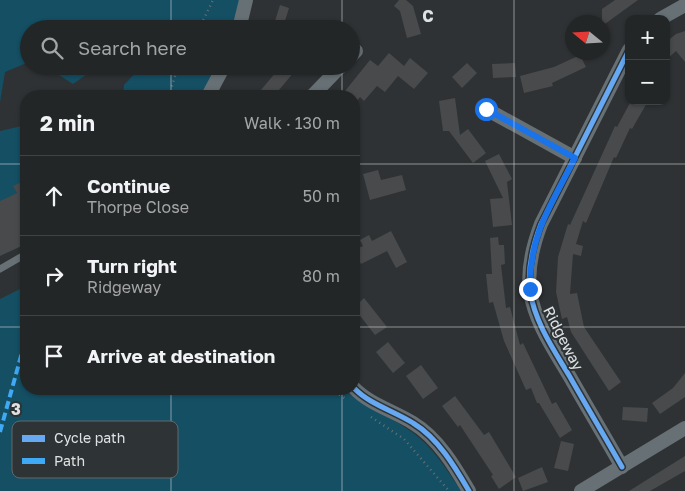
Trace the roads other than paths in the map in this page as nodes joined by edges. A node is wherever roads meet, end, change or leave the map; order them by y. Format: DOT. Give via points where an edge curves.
graph roads {
  1 [pos="246,0"];
  2 [pos="685,5"];
  3 [pos="667,15"];
  4 [pos="241,20"];
  5 [pos="625,58"];
  6 [pos="219,75"];
  7 [pos="332,75"];
  8 [pos="211,90"];
  9 [pos="318,90"];
  10 [pos="486,109"];
  11 [pos="575,158"];
  12 [pos="20,257"];
  13 [pos="0,268"];
  14 [pos="360,392"];
  15 [pos="685,428"];
  16 [pos="622,467"];
  17 [pos="469,491"];
  18 [pos="581,491"];
  1 -- 4 [label="street"];
  2 -- 3 [label="street"];
  5 -- 11 [label="street, Ridgeway"];
  6 -- 8 [label="street"];
  7 -- 9 [label="street"];
  10 -- 11 [label="street"];
  11 -- 16 [label="street, Ridgeway" via="533,246 530,289 534,310 548,340"];
  12 -- 13 [label="lane"];
  14 -- 17 [label="street" via="415,424 437,444"];
  15 -- 16 [label="street"];
  16 -- 18 [label="street"];
}
